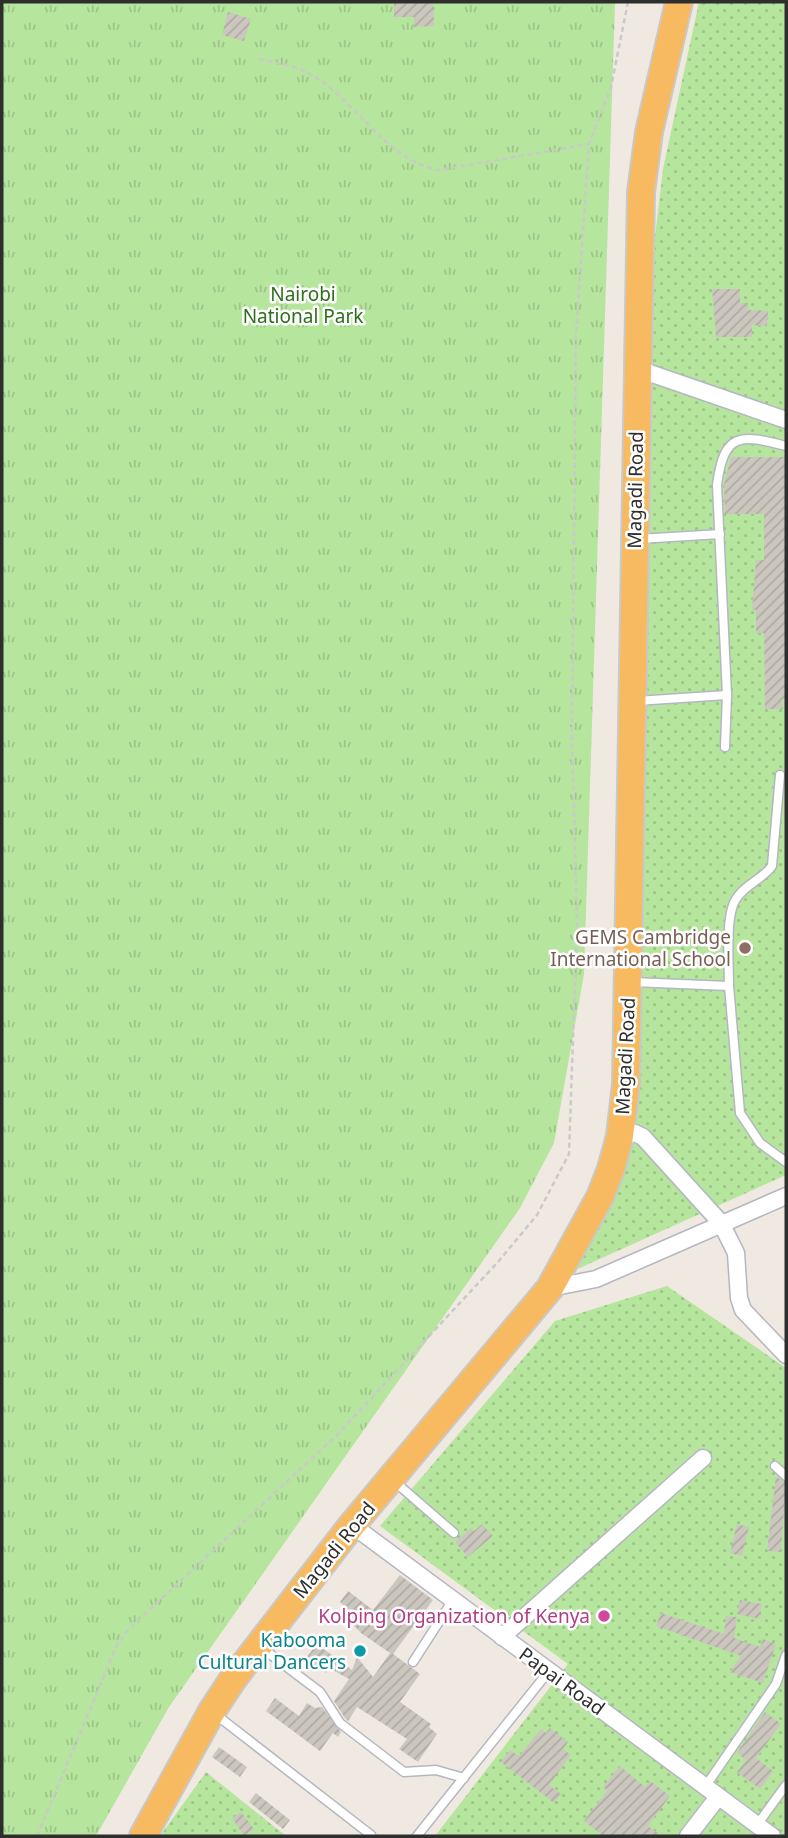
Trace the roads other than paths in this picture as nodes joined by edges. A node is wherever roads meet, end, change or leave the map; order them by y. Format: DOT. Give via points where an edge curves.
graph roads {
  1 [pos="679,2"];
  2 [pos="638,369"];
  3 [pos="786,420"];
  4 [pos="786,446"];
  5 [pos="720,534"];
  6 [pos="634,540"];
  7 [pos="727,695"];
  8 [pos="632,701"];
  9 [pos="725,747"];
  10 [pos="780,775"];
  11 [pos="629,982"];
  12 [pos="729,986"];
  13 [pos="620,1136"];
  14 [pos="786,1162"];
  15 [pos="786,1196"];
  16 [pos="721,1223"];
  17 [pos="550,1288"];
  18 [pos="786,1355"];
  19 [pos="704,1458"];
  20 [pos="775,1466"];
  21 [pos="786,1476"];
  22 [pos="391,1479"];
  23 [pos="352,1525"];
  24 [pos="454,1533"];
  25 [pos="453,1600"];
  26 [pos="502,1637"];
  27 [pos="259,1646"];
  28 [pos="786,1655"];
  29 [pos="413,1662"];
  30 [pos="549,1671"];
  31 [pos="212,1711"];
  32 [pos="464,1778"];
  33 [pos="786,1785"];
  34 [pos="711,1792"];
  35 [pos="757,1825"];
  36 [pos="370,1835"];
  37 [pos="143,1836"];
  38 [pos="417,1836"];
  39 [pos="688,1836"];
  40 [pos="772,1836"];
  1 -- 2 [label="highway, Magadi Road" via="649,132 641,192"];
  2 -- 3 [label="street"];
  2 -- 6 [label="highway, Magadi Road"];
  4 -- 5 [label="lane" via="751,437 733,441 725,449 717,485"];
  5 -- 6 [label="lane"];
  5 -- 7 [label="lane"];
  6 -- 8 [label="highway, Magadi Road"];
  7 -- 8 [label="lane"];
  7 -- 9 [label="lane"];
  8 -- 11 [label="highway, Magadi Road"];
  10 -- 12 [label="lane" via="772,866 744,889 732,906"];
  11 -- 12 [label="lane"];
  11 -- 13 [label="highway, Magadi Road"];
  12 -- 14 [label="lane" via="740,1113 760,1143"];
  13 -- 16 [label="street" via="635,1133 643,1137"];
  13 -- 17 [label="highway, Magadi Road" via="600,1197"];
  15 -- 16 [label="street"];
  16 -- 17 [label="street" via="596,1279"];
  16 -- 18 [label="street" via="736,1253 743,1310"];
  17 -- 22 [label="highway, Magadi Road"];
  19 -- 26 [label="street"];
  20 -- 21 [label="lane"];
  22 -- 23 [label="highway, Magadi Road"];
  22 -- 24 [label="lane"];
  23 -- 25 [label="street, Papai Road"];
  23 -- 27 [label="highway, Magadi Road"];
  25 -- 26 [label="street, Papai Road"];
  25 -- 29 [label="lane"];
  26 -- 30 [label="street, Papai Road"];
  27 -- 31 [label="highway, Magadi Road"];
  27 -- 32 [label="lane" via="320,1692 340,1723 404,1772 436,1770"];
  28 -- 34 [label="lane" via="776,1684"];
  30 -- 32 [label="lane"];
  30 -- 34 [label="street, Papai Road"];
  31 -- 36 [label="lane"];
  31 -- 37 [label="highway, Magadi Road"];
  32 -- 38 [label="lane"];
  33 -- 35 [label="lane"];
  34 -- 35 [label="street, Papai Road"];
  34 -- 39 [label="street"];
  35 -- 40 [label="street, Papai Road"];
}
